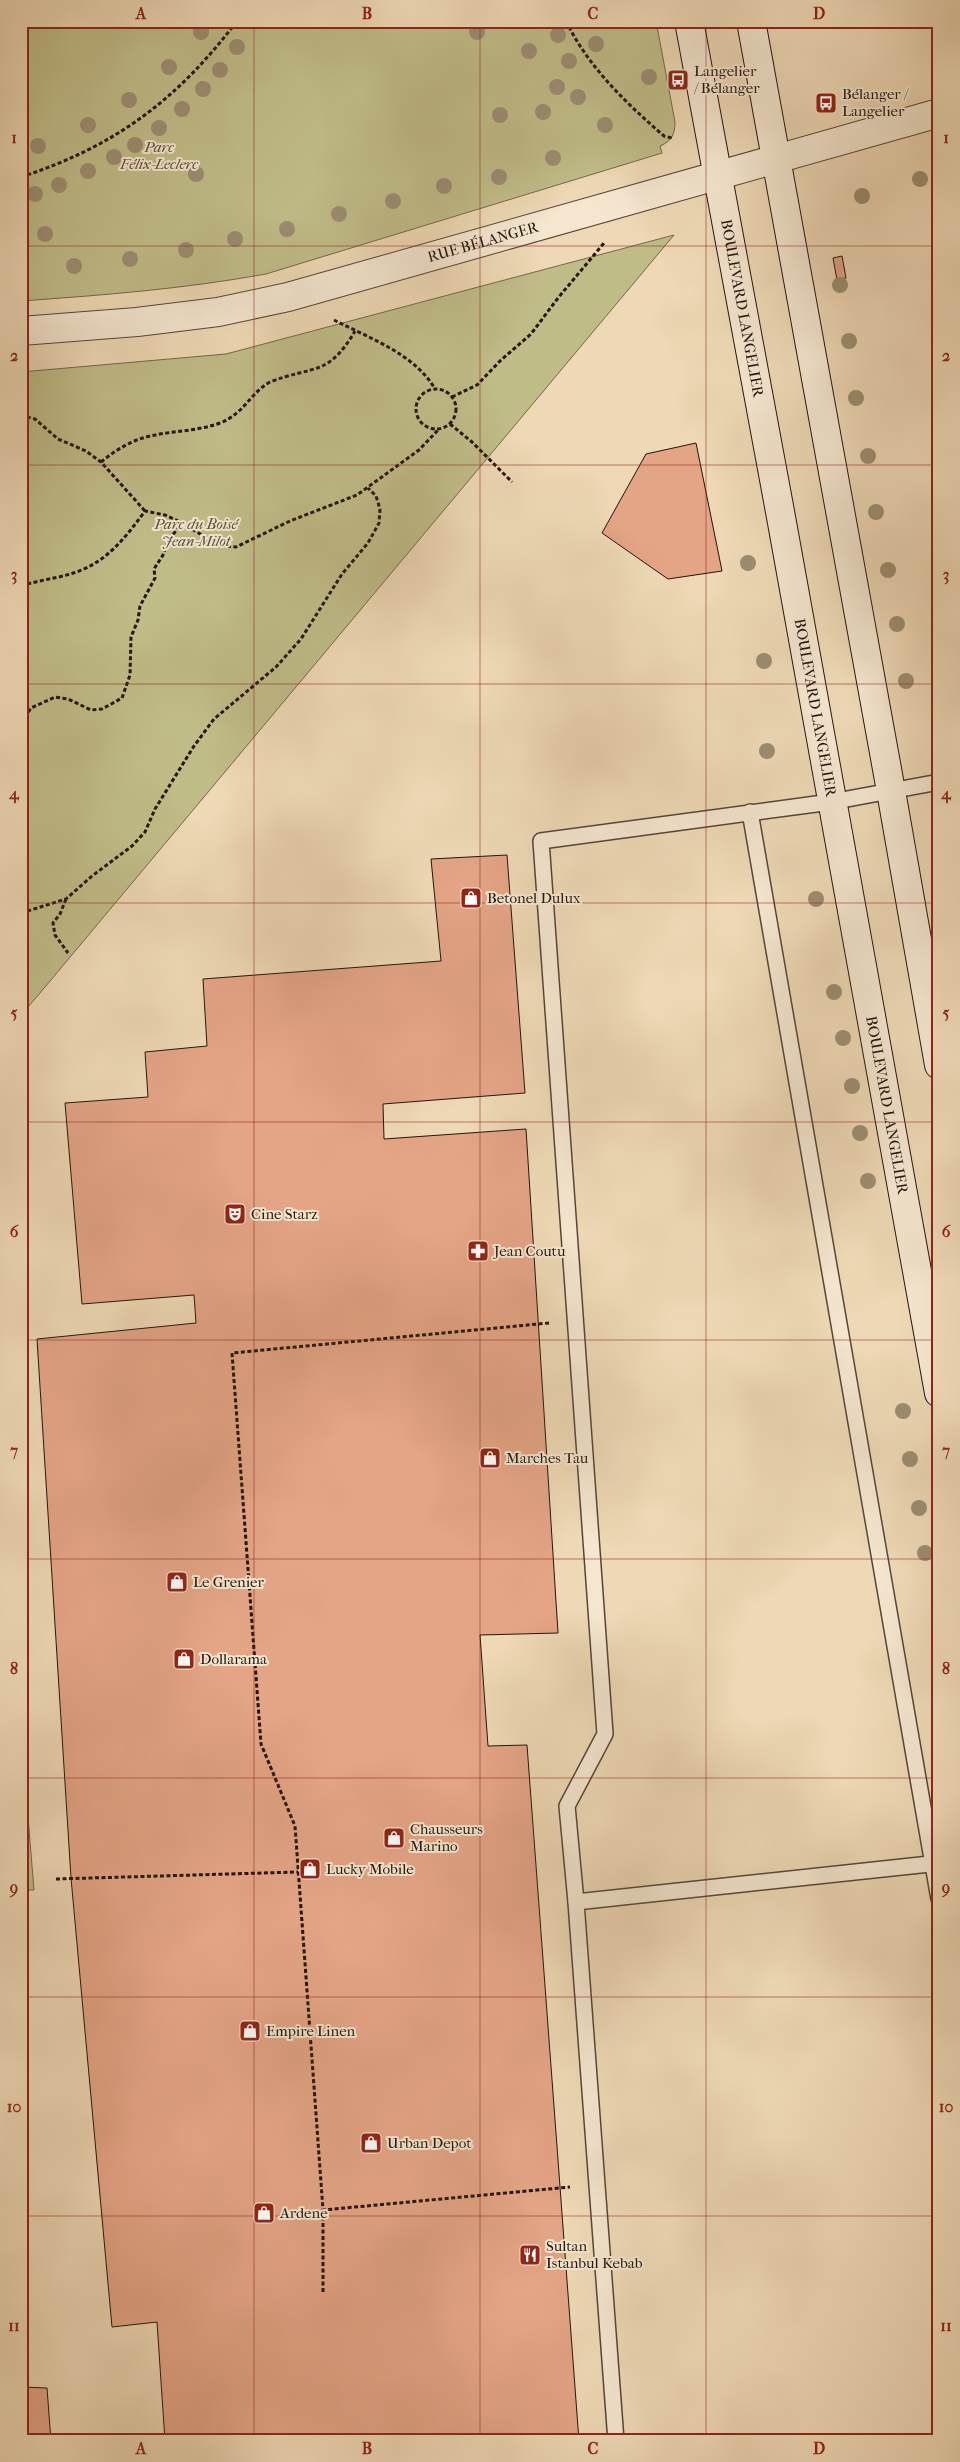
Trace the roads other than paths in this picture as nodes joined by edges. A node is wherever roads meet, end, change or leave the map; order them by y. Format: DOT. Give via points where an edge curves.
graph roads {
  1 [pos="689,21"];
  2 [pos="751,21"];
  3 [pos="939,113"];
  4 [pos="776,158"];
  5 [pos="718,175"];
  6 [pos="21,331"];
  7 [pos="939,782"];
  8 [pos="891,791"];
  9 [pos="831,802"];
  10 [pos="750,812"];
  11 [pos="930,966"];
  12 [pos="939,1065"];
  13 [pos="939,1393"];
  14 [pos="935,1865"];
  15 [pos="939,1899"];
  16 [pos="576,1902"];
  17 [pos="616,2441"];
  1 -- 5 [label="main road, BOULEVARD LANGELIER"];
  2 -- 4 [label="main road"];
  3 -- 4 [label="main road, RUE BÉLANGER"];
  4 -- 5 [label="main road, RUE BÉLANGER"];
  4 -- 8 [label="main road"];
  5 -- 6 [label="main road, RUE BÉLANGER" via="280,298 218,312"];
  5 -- 9 [label="main road, BOULEVARD LANGELIER"];
  7 -- 8 [label="lane"];
  8 -- 9 [label="lane"];
  8 -- 11 [label="main road"];
  9 -- 10 [label="lane"];
  9 -- 13 [label="main road, BOULEVARD LANGELIER"];
  10 -- 14 [label="lane"];
  10 -- 16 [label="lane" via="541,841 605,1734 567,1806"];
  11 -- 12 [label="main road"];
  14 -- 15 [label="lane"];
  14 -- 16 [label="lane"];
  16 -- 17 [label="lane"];
}
